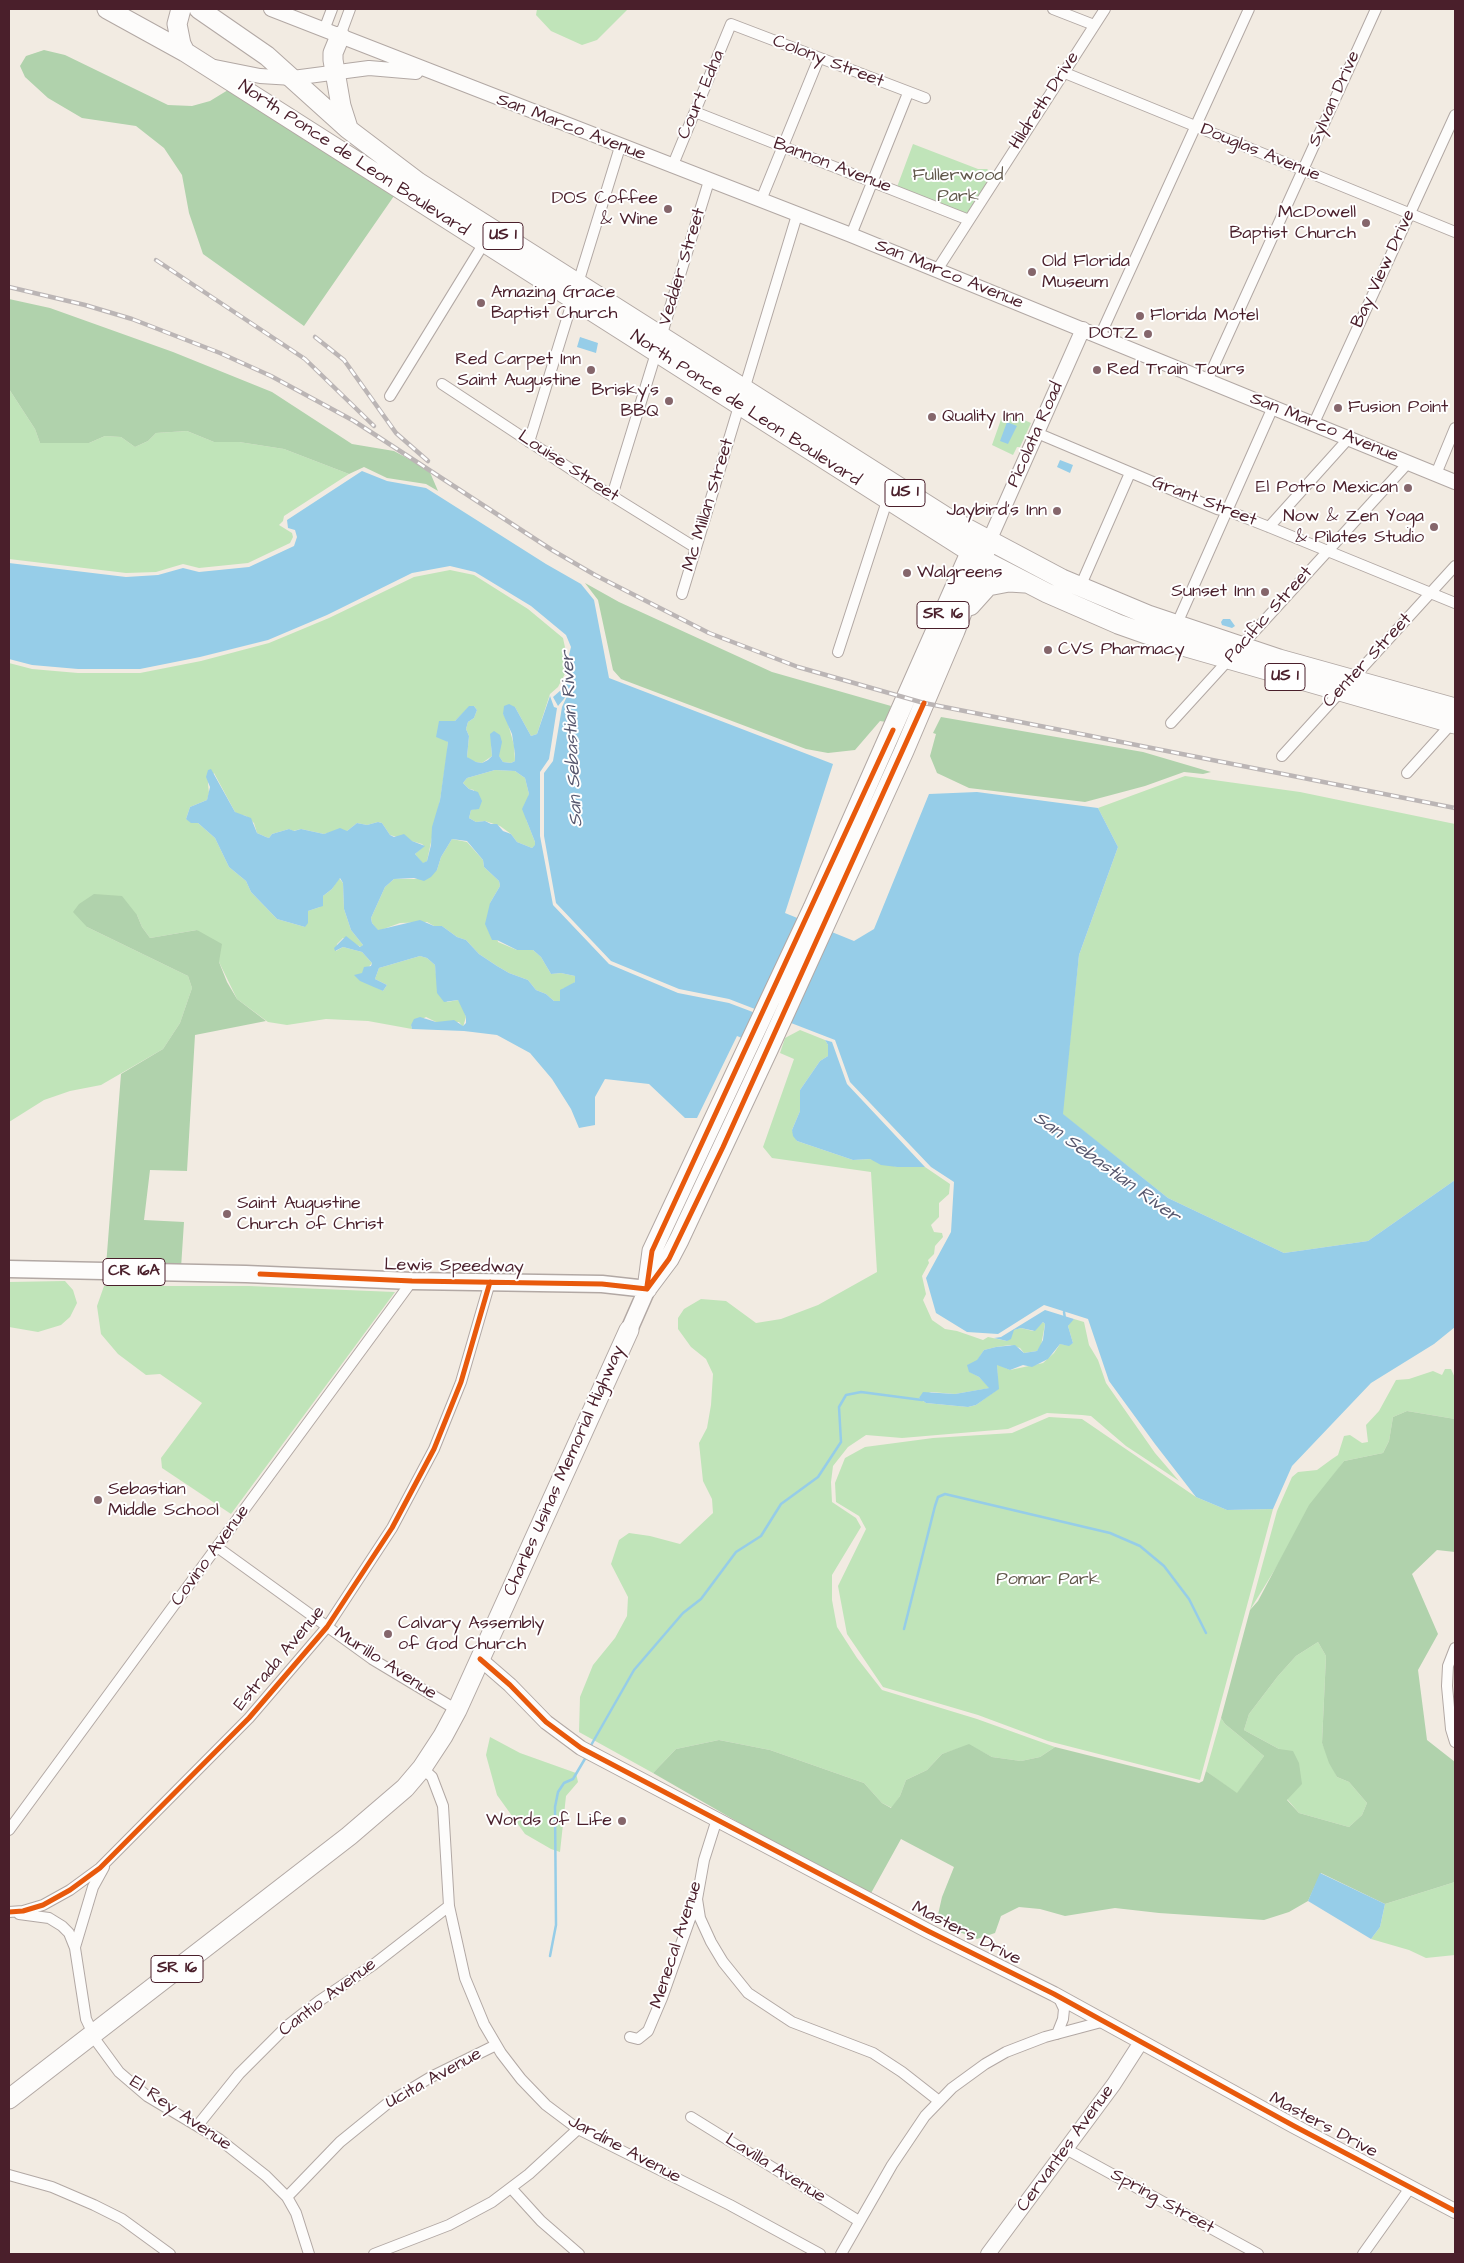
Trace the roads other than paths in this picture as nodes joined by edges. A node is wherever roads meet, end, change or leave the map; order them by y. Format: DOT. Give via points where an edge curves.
graph roads {
  1 [pos="107,9"];
  2 [pos="180,9"];
  3 [pos="200,9"];
  4 [pos="271,9"];
  5 [pos="332,9"];
  6 [pos="350,9"];
  7 [pos="1053,9"];
  8 [pos="1105,9"];
  9 [pos="1249,9"];
  10 [pos="1376,9"];
  11 [pos="731,24"];
  12 [pos="1094,25"];
  13 [pos="332,33"];
  14 [pos="185,52"];
  15 [pos="819,58"];
  16 [pos="203,63"];
  17 [pos="335,71"];
  18 [pos="1064,73"];
  19 [pos="439,76"];
  20 [pos="293,78"];
  21 [pos="908,93"];
  22 [pos="925,98"];
  23 [pos="695,112"];
  24 [pos="1455,116"];
  25 [pos="1196,126"];
  26 [pos="348,129"];
  27 [pos="620,147"];
  28 [pos="783,147"];
  29 [pos="672,167"];
  30 [pos="1302,171"];
  31 [pos="709,181"];
  32 [pos="873,181"];
  33 [pos="761,200"];
  34 [pos="1409,214"];
  35 [pos="797,215"];
  36 [pos="969,220"];
  37 [pos="1455,232"];
  38 [pos="851,235"];
  39 [pos="484,243"];
  40 [pos="937,270"];
  41 [pos="576,292"];
  42 [pos="1083,329"];
  43 [pos="1100,336"];
  44 [pos="660,346"];
  45 [pos="1207,380"];
  46 [pos="442,384"];
  47 [pos="390,396"];
  48 [pos="741,398"];
  49 [pos="1274,407"];
  50 [pos="1314,423"];
  51 [pos="1455,428"];
  52 [pos="1037,433"];
  53 [pos="1349,438"];
  54 [pos="529,442"];
  55 [pos="1408,462"];
  56 [pos="1130,473"];
  57 [pos="1436,474"];
  58 [pos="1455,482"];
  59 [pos="612,496"];
  60 [pos="887,500"];
  61 [pos="1228,511"];
  62 [pos="1269,527"];
  63 [pos="989,541"];
  64 [pos="696,548"];
  65 [pos="1328,551"];
  66 [pos="977,556"];
  67 [pos="1455,566"];
  68 [pos="1027,583"];
  69 [pos="1080,587"];
  70 [pos="1431,593"];
  71 [pos="682,594"];
  72 [pos="1455,603"];
  73 [pos="955,631"];
  74 [pos="1172,634"];
  75 [pos="838,652"];
  76 [pos="1234,654"];
  77 [pos="1345,685"];
  78 [pos="1454,718"];
  79 [pos="1171,723"];
  80 [pos="1282,756"];
  81 [pos="1407,773"];
  82 [pos="820,911"];
  83 [pos="9,1269"];
  84 [pos="412,1281"];
  85 [pos="490,1282"];
  86 [pos="647,1289"];
  87 [pos="629,1330"];
  88 [pos="217,1547"];
  89 [pos="327,1627"];
  90 [pos="1455,1648"];
  91 [pos="480,1659"];
  92 [pos="457,1710"];
  93 [pos="1455,1742"];
  94 [pos="422,1768"];
  95 [pos="717,1819"];
  96 [pos="9,1830"];
  97 [pos="109,1860"];
  98 [pos="697,1899"];
  99 [pos="449,1906"];
  100 [pos="10,1912"];
  101 [pos="74,1948"];
  102 [pos="1058,1996"];
  103 [pos="1105,2021"];
  104 [pos="93,2034"];
  105 [pos="1057,2034"];
  106 [pos="634,2038"];
  107 [pos="1141,2042"];
  108 [pos="496,2045"];
  109 [pos="9,2099"];
  110 [pos="939,2101"];
  111 [pos="691,2117"];
  112 [pos="198,2125"];
  113 [pos="578,2129"];
  114 [pos="1066,2149"];
  115 [pos="9,2175"];
  116 [pos="511,2188"];
  117 [pos="1410,2188"];
  118 [pos="287,2197"];
  119 [pos="1455,2210"];
  120 [pos="859,2221"];
  121 [pos="170,2254"];
  122 [pos="309,2254"];
  123 [pos="374,2254"];
  124 [pos="579,2254"];
  125 [pos="820,2254"];
  126 [pos="841,2254"];
  127 [pos="989,2254"];
  128 [pos="1258,2254"];
  129 [pos="1362,2254"];
  1 -- 14 [label="highway, North Ponce de Leon Boulevard / US 1"];
  2 -- 14 [label="highway" via="178,24"];
  3 -- 20 [label="highway, North Ponce de Leon Boulevard / US 1" via="242,36"];
  4 -- 13 [label="main road, San Marco Avenue"];
  5 -- 13 [label="street"];
  6 -- 13 [label="street"];
  7 -- 12 [label="street"];
  8 -- 12 [label="street, Hildreth Drive"];
  9 -- 25 [label="street"];
  10 -- 30 [label="street, Sylvan Drive"];
  11 -- 15 [label="street, Colony Street"];
  11 -- 23 [label="street, Court Edna"];
  12 -- 18 [label="street, Hildreth Drive"];
  13 -- 17 [label="highway"];
  13 -- 19 [label="main road, San Marco Avenue"];
  14 -- 16 [label="highway, North Ponce de Leon Boulevard / US 1"];
  15 -- 21 [label="street, Colony Street"];
  15 -- 28 [label="street"];
  16 -- 20 [label="main road, San Marco Avenue" via="260,76"];
  16 -- 39 [label="highway, North Ponce de Leon Boulevard / US 1"];
  17 -- 19 [label="main road, San Marco Avenue" via="390,69"];
  17 -- 20 [label="main road, San Marco Avenue"];
  17 -- 26 [label="highway" via="340,106"];
  18 -- 25 [label="street, Douglas Avenue"];
  18 -- 36 [label="street, Hildreth Drive"];
  19 -- 27 [label="main road, San Marco Avenue"];
  20 -- 26 [label="highway, North Ponce de Leon Boulevard / US 1"];
  21 -- 22 [label="street, Colony Street"];
  21 -- 32 [label="street"];
  23 -- 28 [label="street, Bannon Avenue"];
  23 -- 29 [label="street, Court Edna"];
  24 -- 34 [label="street, Bay View Drive"];
  25 -- 30 [label="street, Douglas Avenue"];
  25 -- 43 [label="street"];
  26 -- 41 [label="highway, North Ponce de Leon Boulevard / US 1"];
  27 -- 29 [label="main road, San Marco Avenue"];
  27 -- 41 [label="street"];
  28 -- 32 [label="street, Bannon Avenue"];
  28 -- 33 [label="street"];
  29 -- 31 [label="main road, San Marco Avenue"];
  30 -- 34 [label="street, Douglas Avenue"];
  30 -- 45 [label="street, Sylvan Drive"];
  31 -- 33 [label="main road, San Marco Avenue"];
  31 -- 44 [label="street, Vedder Street"];
  32 -- 36 [label="street, Bannon Avenue"];
  32 -- 38 [label="street"];
  33 -- 35 [label="main road, San Marco Avenue"];
  34 -- 37 [label="street, Douglas Avenue"];
  34 -- 50 [label="street, Bay View Drive"];
  35 -- 38 [label="main road, San Marco Avenue"];
  35 -- 48 [label="street, Mc Millan Street"];
  36 -- 40 [label="street, Hildreth Drive"];
  38 -- 40 [label="main road, San Marco Avenue"];
  39 -- 41 [label="highway, North Ponce de Leon Boulevard / US 1"];
  39 -- 47 [label="street"];
  40 -- 42 [label="main road, San Marco Avenue"];
  41 -- 44 [label="highway, North Ponce de Leon Boulevard / US 1"];
  41 -- 54 [label="street"];
  42 -- 43 [label="main road, San Marco Avenue"];
  42 -- 52 [label="main road, Picolata Road"];
  43 -- 45 [label="main road, San Marco Avenue"];
  44 -- 48 [label="highway, North Ponce de Leon Boulevard / US 1"];
  44 -- 59 [label="street, Vedder Street"];
  45 -- 49 [label="main road, San Marco Avenue"];
  46 -- 54 [label="street, Louise Street"];
  48 -- 60 [label="highway, North Ponce de Leon Boulevard / US 1"];
  48 -- 63 [label="highway, North Ponce de Leon Boulevard / US 1"];
  48 -- 64 [label="street, Mc Millan Street"];
  49 -- 50 [label="main road, San Marco Avenue"];
  49 -- 61 [label="street"];
  50 -- 53 [label="main road, San Marco Avenue"];
  51 -- 57 [label="street"];
  52 -- 56 [label="street, Grant Street"];
  52 -- 63 [label="main road, Picolata Road"];
  53 -- 55 [label="main road, San Marco Avenue"];
  53 -- 62 [label="street"];
  54 -- 59 [label="street, Louise Street"];
  55 -- 57 [label="main road, San Marco Avenue"];
  55 -- 65 [label="street, Pacific Street"];
  56 -- 61 [label="street, Grant Street"];
  56 -- 69 [label="street"];
  57 -- 58 [label="main road, San Marco Avenue"];
  59 -- 64 [label="street, Louise Street"];
  60 -- 66 [label="highway, North Ponce de Leon Boulevard / US 1"];
  60 -- 75 [label="street"];
  61 -- 62 [label="street, Grant Street"];
  61 -- 74 [label="street"];
  62 -- 65 [label="street, Grant Street"];
  63 -- 66 [label="highway"];
  63 -- 69 [label="highway, North Ponce de Leon Boulevard / US 1"];
  64 -- 71 [label="street, Mc Millan Street"];
  65 -- 70 [label="street, Grant Street"];
  65 -- 76 [label="street, Pacific Street"];
  66 -- 68 [label="highway, North Ponce de Leon Boulevard / US 1"];
  66 -- 73 [label="highway, Charles Usinas Memorial Highway / SR 16"];
  66 -- 82 [label="highway, Charles Usinas Memorial Highway / SR 16"];
  67 -- 70 [label="street, Center Street"];
  68 -- 73 [label="highway" via="988,586 974,600"];
  68 -- 74 [label="highway, North Ponce de Leon Boulevard / US 1" via="1118,624"];
  69 -- 74 [label="highway, North Ponce de Leon Boulevard / US 1"];
  70 -- 72 [label="street, Grant Street"];
  70 -- 77 [label="street, Center Street"];
  73 -- 82 [label="highway, Charles Usinas Memorial Highway / SR 16" via="904,751"];
  74 -- 76 [label="highway, North Ponce de Leon Boulevard / US 1"];
  76 -- 77 [label="highway, North Ponce de Leon Boulevard / US 1"];
  76 -- 79 [label="street, Pacific Street"];
  77 -- 78 [label="highway, North Ponce de Leon Boulevard / US 1"];
  77 -- 80 [label="street, Center Street"];
  78 -- 81 [label="street"];
  82 -- 86 [label="highway, Charles Usinas Memorial Highway / SR 16" via="768,1050 679,1240"];
  82 -- 86 [label="highway, Charles Usinas Memorial Highway / SR 16" via="751,1041 652,1251"];
  83 -- 84 [label="main road, Lewis Speedway / CR 16A"];
  84 -- 85 [label="main road, Lewis Speedway / CR 16A"];
  84 -- 88 [label="street, Covino Avenue"];
  85 -- 86 [label="main road, Lewis Speedway / CR 16A" via="602,1284"];
  85 -- 89 [label="street, Estrada Avenue" via="462,1382 434,1448 392,1528"];
  86 -- 87 [label="main road, Charles Usinas Memorial Highway / SR 16"];
  87 -- 91 [label="highway, Charles Usinas Memorial Highway / SR 16"];
  88 -- 89 [label="street, Murillo Avenue"];
  88 -- 96 [label="street, Covino Avenue"];
  89 -- 92 [label="street, Murillo Avenue" via="372,1659"];
  89 -- 97 [label="street, Estrada Avenue" via="249,1718"];
  90 -- 93 [label="street" via="1448,1666 1447,1686"];
  91 -- 92 [label="highway, Charles Usinas Memorial Highway / SR 16"];
  91 -- 95 [label="main road, Masters Drive" via="546,1722 581,1748"];
  92 -- 94 [label="highway, Charles Usinas Memorial Highway / SR 16"];
  94 -- 99 [label="street, Jardine Avenue" via="432,1777 443,1806"];
  94 -- 104 [label="highway, Charles Usinas Memorial Highway / SR 16" via="349,1836"];
  95 -- 98 [label="street, Menecal Avenue" via="704,1860"];
  95 -- 102 [label="main road, Masters Drive"];
  97 -- 100 [label="street, Estrada Avenue" via="64,1894 43,1904"];
  97 -- 101 [label="street" via="93,1887"];
  98 -- 106 [label="street, Menecal Avenue" via="648,2031"];
  98 -- 110 [label="street" via="700,1918 711,1942 748,1993 792,2022 858,2046 880,2058"];
  99 -- 108 [label="street, Jardine Avenue" via="465,1978"];
  99 -- 112 [label="street, Cantio Avenue" via="288,2026 239,2074"];
  100 -- 101 [label="street, El Rey Avenue" via="53,1920 69,1934"];
  101 -- 104 [label="street, El Rey Avenue" via="83,2007"];
  102 -- 103 [label="main road, Masters Drive"];
  102 -- 105 [label="street" via="1064,2009"];
  103 -- 105 [label="street"];
  103 -- 107 [label="main road, Masters Drive"];
  104 -- 109 [label="highway, Charles Usinas Memorial Highway / SR 16"];
  104 -- 112 [label="street, El Rey Avenue" via="104,2053 128,2081 147,2096"];
  105 -- 110 [label="street" via="1028,2043 985,2064"];
  107 -- 114 [label="main road, Cervantes Avenue"];
  107 -- 117 [label="main road, Masters Drive"];
  108 -- 113 [label="street, Jardine Avenue" via="532,2092"];
  108 -- 118 [label="street, Ucita Avenue" via="431,2077 388,2103 340,2142"];
  110 -- 120 [label="street" via="920,2122"];
  111 -- 120 [label="street, Lavilla Avenue"];
  112 -- 118 [label="street, El Rey Avenue" via="244,2157"];
  113 -- 116 [label="street"];
  113 -- 125 [label="street, Jardine Avenue"];
  114 -- 127 [label="main road, Cervantes Avenue"];
  114 -- 128 [label="street, Spring Street"];
  115 -- 121 [label="street" via="52,2187 94,2205 122,2219"];
  116 -- 123 [label="street" via="464,2218"];
  116 -- 124 [label="street" via="541,2221"];
  117 -- 119 [label="main road, Masters Drive"];
  117 -- 129 [label="street"];
  118 -- 122 [label="street, El Rey Avenue" via="303,2230"];
  120 -- 126 [label="street"];
}
